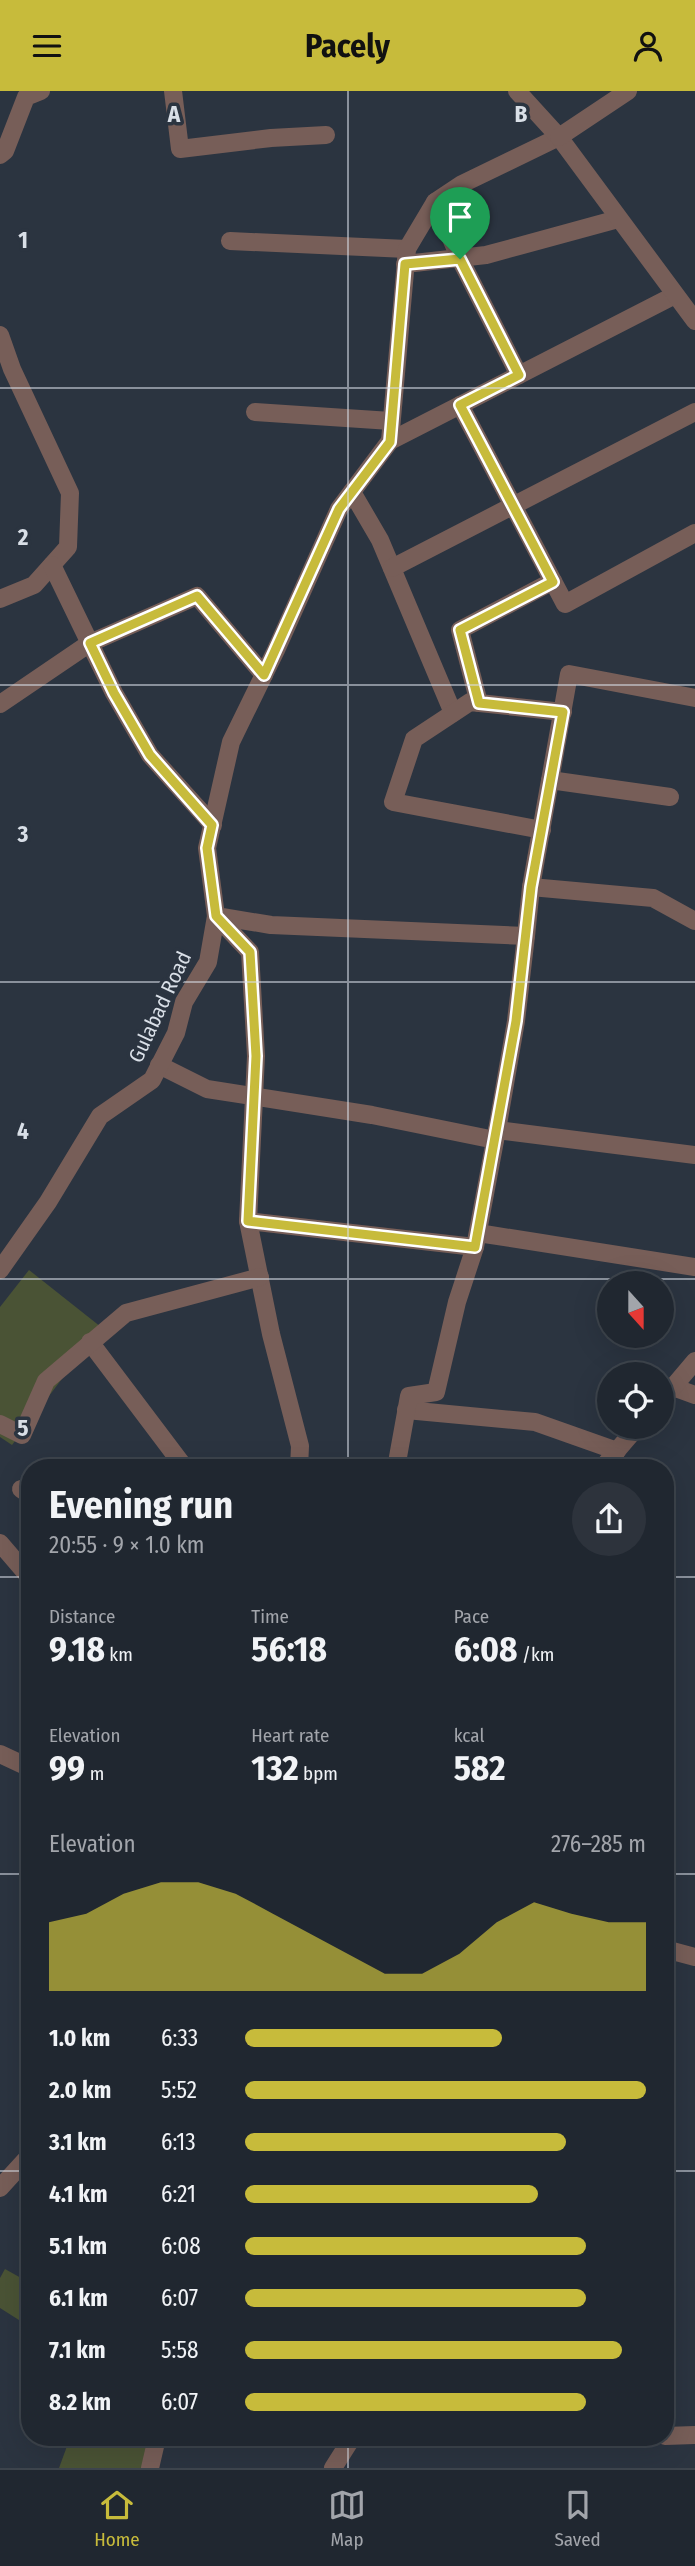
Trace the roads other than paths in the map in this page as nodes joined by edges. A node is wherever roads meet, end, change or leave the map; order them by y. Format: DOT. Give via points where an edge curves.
graph roads {
  1 [pos="173,91"];
  2 [pos="517,91"];
  3 [pos="628,91"];
  4 [pos="31,93"];
  5 [pos="326,135"];
  6 [pos="559,137"];
  7 [pos="0,155"];
  8 [pos="435,202"];
  9 [pos="618,219"];
  10 [pos="230,241"];
  11 [pos="406,256"];
  12 [pos="460,259"];
  13 [pos="675,295"];
  14 [pos="695,321"];
  15 [pos="0,335"];
  16 [pos="519,375"];
  17 [pos="460,405"];
  18 [pos="255,412"];
  19 [pos="695,412"];
  20 [pos="391,421"];
  21 [pos="390,442"];
  22 [pos="352,492"];
  23 [pos="511,506"];
  24 [pos="695,533"];
  25 [pos="52,565"];
  26 [pos="393,568"];
  27 [pos="553,582"];
  28 [pos="0,599"];
  29 [pos="90,643"];
  30 [pos="264,675"];
  31 [pos="695,698"];
  32 [pos="479,703"];
  33 [pos="0,704"];
  34 [pos="563,712"];
  35 [pos="453,713"];
  36 [pos="550,780"];
  37 [pos="670,797"];
  38 [pos="212,825"];
  39 [pos="542,830"];
  40 [pos="531,887"];
  41 [pos="216,916"];
  42 [pos="695,921"];
  43 [pos="526,936"];
  44 [pos="159,1065"];
  45 [pos="254,1097"];
  46 [pos="496,1135"];
  47 [pos="695,1155"];
  48 [pos="248,1221"];
  49 [pos="477,1240"];
  50 [pos="695,1266"];
  51 [pos="0,1270"];
  52 [pos="260,1277"];
  53 [pos="90,1342"];
  54 [pos="695,1361"];
  55 [pos="674,1385"];
  56 [pos="674,1394"];
  57 [pos="695,1395"];
  58 [pos="406,1410"];
  59 [pos="0,1424"];
  60 [pos="627,1439"];
  61 [pos="617,1451"];
  62 [pos="178,1459"];
  63 [pos="299,1459"];
  64 [pos="398,1459"];
  65 [pos="610,1459"];
  66 [pos="0,1543"];
  67 [pos="21,1568"];
  68 [pos="0,1754"];
  69 [pos="21,1764"];
  70 [pos="674,1951"];
  71 [pos="695,1957"];
  72 [pos="21,2165"];
  73 [pos="0,2188"];
  74 [pos="695,2435"];
  75 [pos="674,2436"];
  76 [pos="155,2446"];
  77 [pos="347,2446"];
  78 [pos="150,2468"];
  79 [pos="334,2468"];
  1 -- 5 [label="street" via="180,149"];
  2 -- 6 [label="street"];
  3 -- 6 [label="street"];
  4 -- 7 [label="street"];
  6 -- 8 [label="street"];
  6 -- 9 [label="street"];
  8 -- 11 [label="street"];
  8 -- 12 [label="street"];
  9 -- 12 [label="street"];
  9 -- 13 [label="street"];
  10 -- 11 [label="street"];
  11 -- 12 [label="street"];
  11 -- 20 [label="street"];
  12 -- 16 [label="street"];
  13 -- 14 [label="street"];
  13 -- 16 [label="street"];
  15 -- 25 [label="street" via="70,493 68,547"];
  16 -- 17 [label="street"];
  17 -- 21 [label="street"];
  17 -- 23 [label="street"];
  18 -- 20 [label="street"];
  19 -- 23 [label="street"];
  20 -- 21 [label="street"];
  21 -- 22 [label="street, Gulabad Road"];
  22 -- 26 [label="street"];
  22 -- 30 [label="street, Gulabad Road" via="339,509"];
  23 -- 26 [label="street"];
  23 -- 27 [label="street"];
  24 -- 27 [label="street" via="565,604"];
  25 -- 28 [label="street" via="34,585"];
  25 -- 29 [label="street"];
  26 -- 35 [label="street"];
  27 -- 32 [label="street" via="460,630"];
  29 -- 30 [label="street" via="197,596"];
  29 -- 33 [label="street"];
  29 -- 38 [label="street" via="150,755"];
  30 -- 38 [label="street, Gulabad Road" via="231,743"];
  31 -- 34 [label="street" via="569,674"];
  32 -- 34 [label="street"];
  32 -- 35 [label="street" via="470,702"];
  34 -- 36 [label="street"];
  35 -- 39 [label="street" via="414,739 393,803"];
  36 -- 37 [label="street"];
  36 -- 39 [label="street"];
  38 -- 41 [label="street, Gulabad Road" via="207,848"];
  39 -- 40 [label="street"];
  40 -- 42 [label="street" via="653,898"];
  40 -- 43 [label="street"];
  41 -- 43 [label="street" via="271,925"];
  41 -- 44 [label="street, Gulabad Road" via="208,963 184,1002 176,1033"];
  41 -- 45 [label="street" via="250,952"];
  43 -- 46 [label="street"];
  44 -- 45 [label="street" via="207,1089"];
  44 -- 51 [label="street, Gulabad Road" via="152,1080 100,1116"];
  45 -- 46 [label="street"];
  45 -- 48 [label="street"];
  46 -- 47 [label="street"];
  46 -- 49 [label="street"];
  48 -- 49 [label="street"];
  48 -- 52 [label="street"];
  49 -- 50 [label="street"];
  49 -- 58 [label="street" via="436,1392 409,1396"];
  52 -- 53 [label="street" via="126,1313"];
  52 -- 63 [label="street"];
  53 -- 59 [label="street" via="46,1381 22,1435"];
  53 -- 62 [label="street"];
  54 -- 55 [label="street"];
  56 -- 57 [label="street"];
  58 -- 61 [label="street" via="535,1422"];
  58 -- 64 [label="street"];
  60 -- 61 [label="street"];
  61 -- 65 [label="street"];
  66 -- 67 [label="street"];
  68 -- 69 [label="street"];
  70 -- 71 [label="street"];
  72 -- 73 [label="street"];
  74 -- 75 [label="street"];
  76 -- 78 [label="street"];
  77 -- 79 [label="street"];
}
